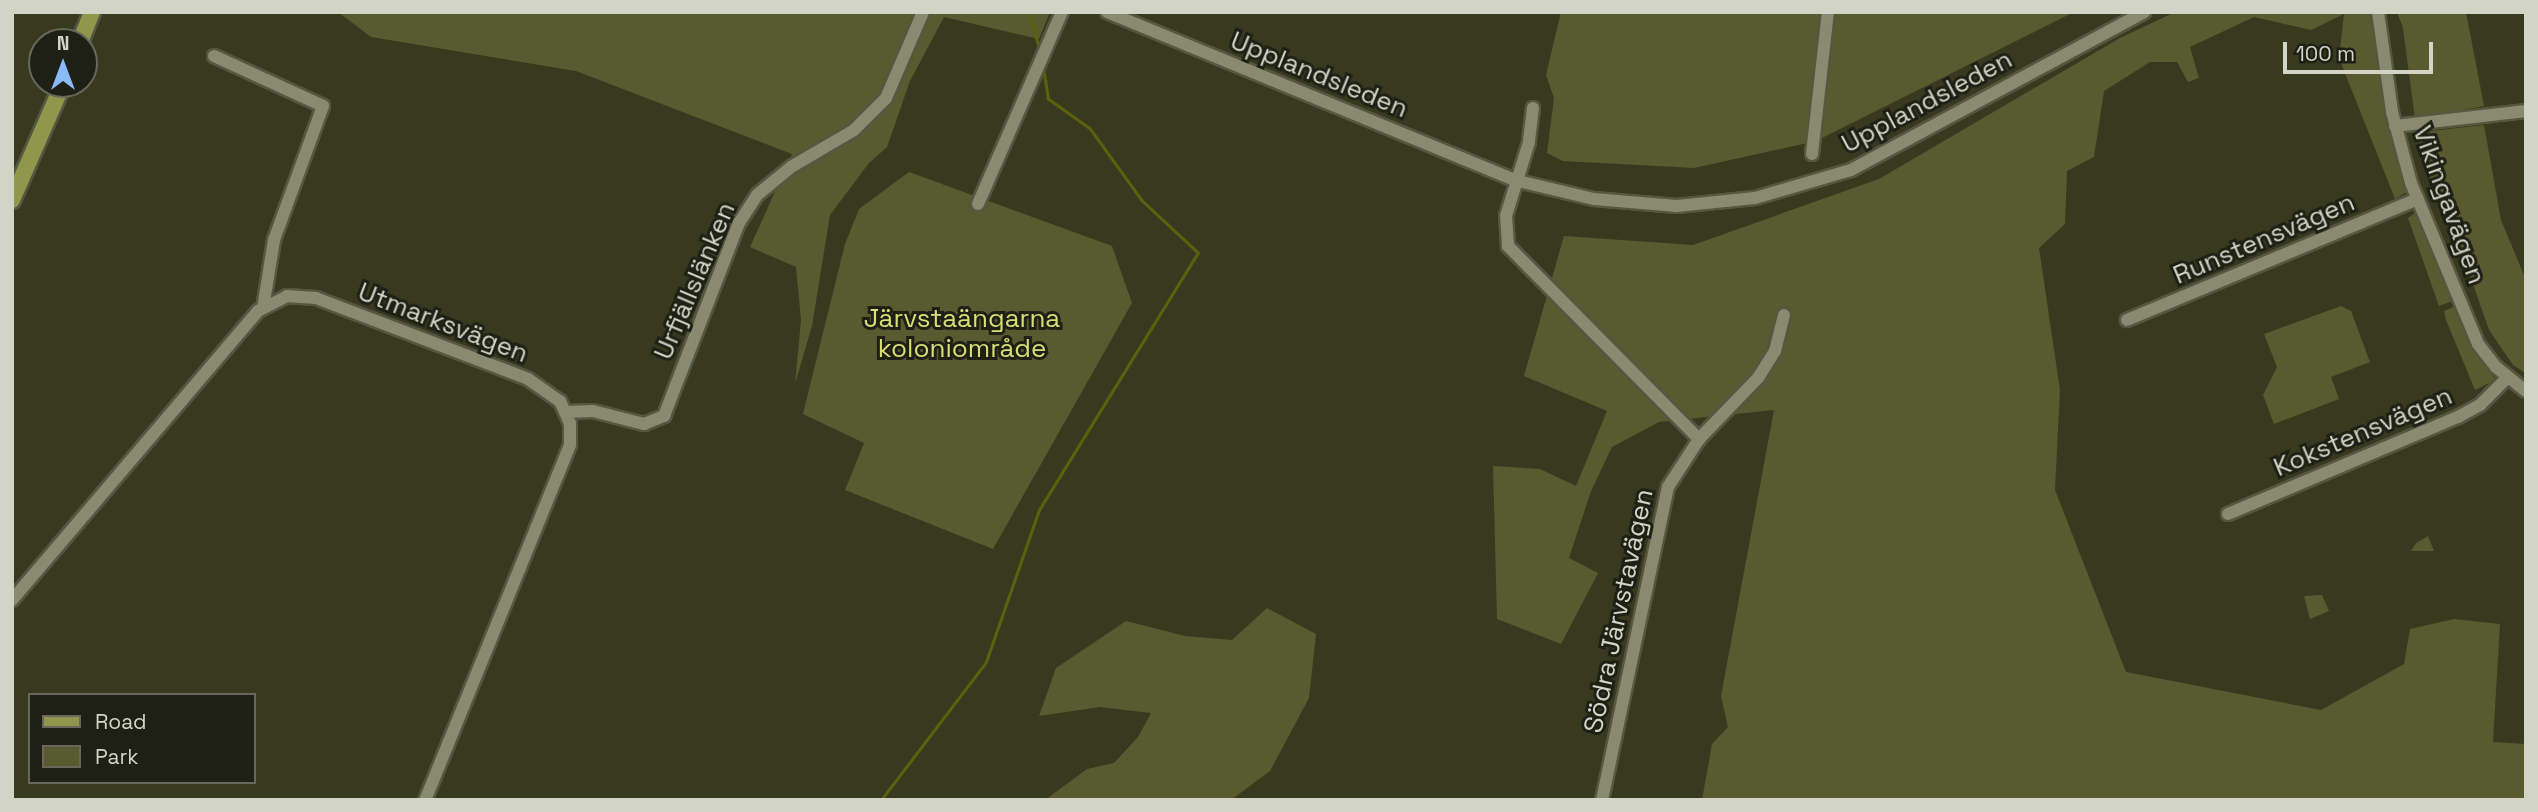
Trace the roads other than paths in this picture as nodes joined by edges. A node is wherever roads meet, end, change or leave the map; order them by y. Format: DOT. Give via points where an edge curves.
graph roads {
  1 [pos="923,12"];
  2 [pos="1062,12"];
  3 [pos="1107,12"];
  4 [pos="1828,12"];
  5 [pos="2144,12"];
  6 [pos="2378,12"];
  7 [pos="214,56"];
  8 [pos="57,98"];
  9 [pos="1533,108"];
  10 [pos="2526,111"];
  11 [pos="2395,125"];
  12 [pos="1812,154"];
  13 [pos="1514,180"];
  14 [pos="2418,199"];
  15 [pos="12,200"];
  16 [pos="978,205"];
  17 [pos="263,308"];
  18 [pos="1784,316"];
  19 [pos="2127,320"];
  20 [pos="2507,378"];
  21 [pos="2526,391"];
  22 [pos="567,412"];
  23 [pos="1699,439"];
  24 [pos="2228,514"];
  25 [pos="12,600"];
  26 [pos="425,800"];
  27 [pos="1602,800"];
  1 -- 22 [label="street, Urfjällslänken" via="886,98 854,130 791,167 757,195 739,223 664,416 654,422 633,423 593,411"];
  2 -- 16 [label="street"];
  3 -- 13 [label="street, Upplandsleden"];
  4 -- 12 [label="street"];
  5 -- 13 [label="street, Upplandsleden" via="1891,152 1802,188 1677,206 1594,199"];
  6 -- 11 [label="street, Vikingavägen"];
  7 -- 17 [label="street" via="323,106 274,240"];
  8 -- 15 [label="main road"];
  9 -- 13 [label="street" via="1529,142"];
  10 -- 11 [label="street"];
  11 -- 14 [label="street, Vikingavägen"];
  13 -- 23 [label="street" via="1505,232 1514,258"];
  14 -- 19 [label="street, Runstensvägen"];
  14 -- 20 [label="street, Vikingavägen" via="2479,344"];
  17 -- 22 [label="street, Utmarksvägen" via="287,296 316,298 528,379 551,392"];
  17 -- 25 [label="street, Utmarksvägen"];
  18 -- 23 [label="street, Södra Järvstavägen" via="1775,351 1758,379"];
  20 -- 21 [label="street, Vikingavägen"];
  20 -- 24 [label="street, Kokstensvägen" via="2480,405 2458,417"];
  22 -- 26 [label="street" via="570,444"];
  23 -- 27 [label="street, Södra Järvstavägen" via="1668,487"];
}
